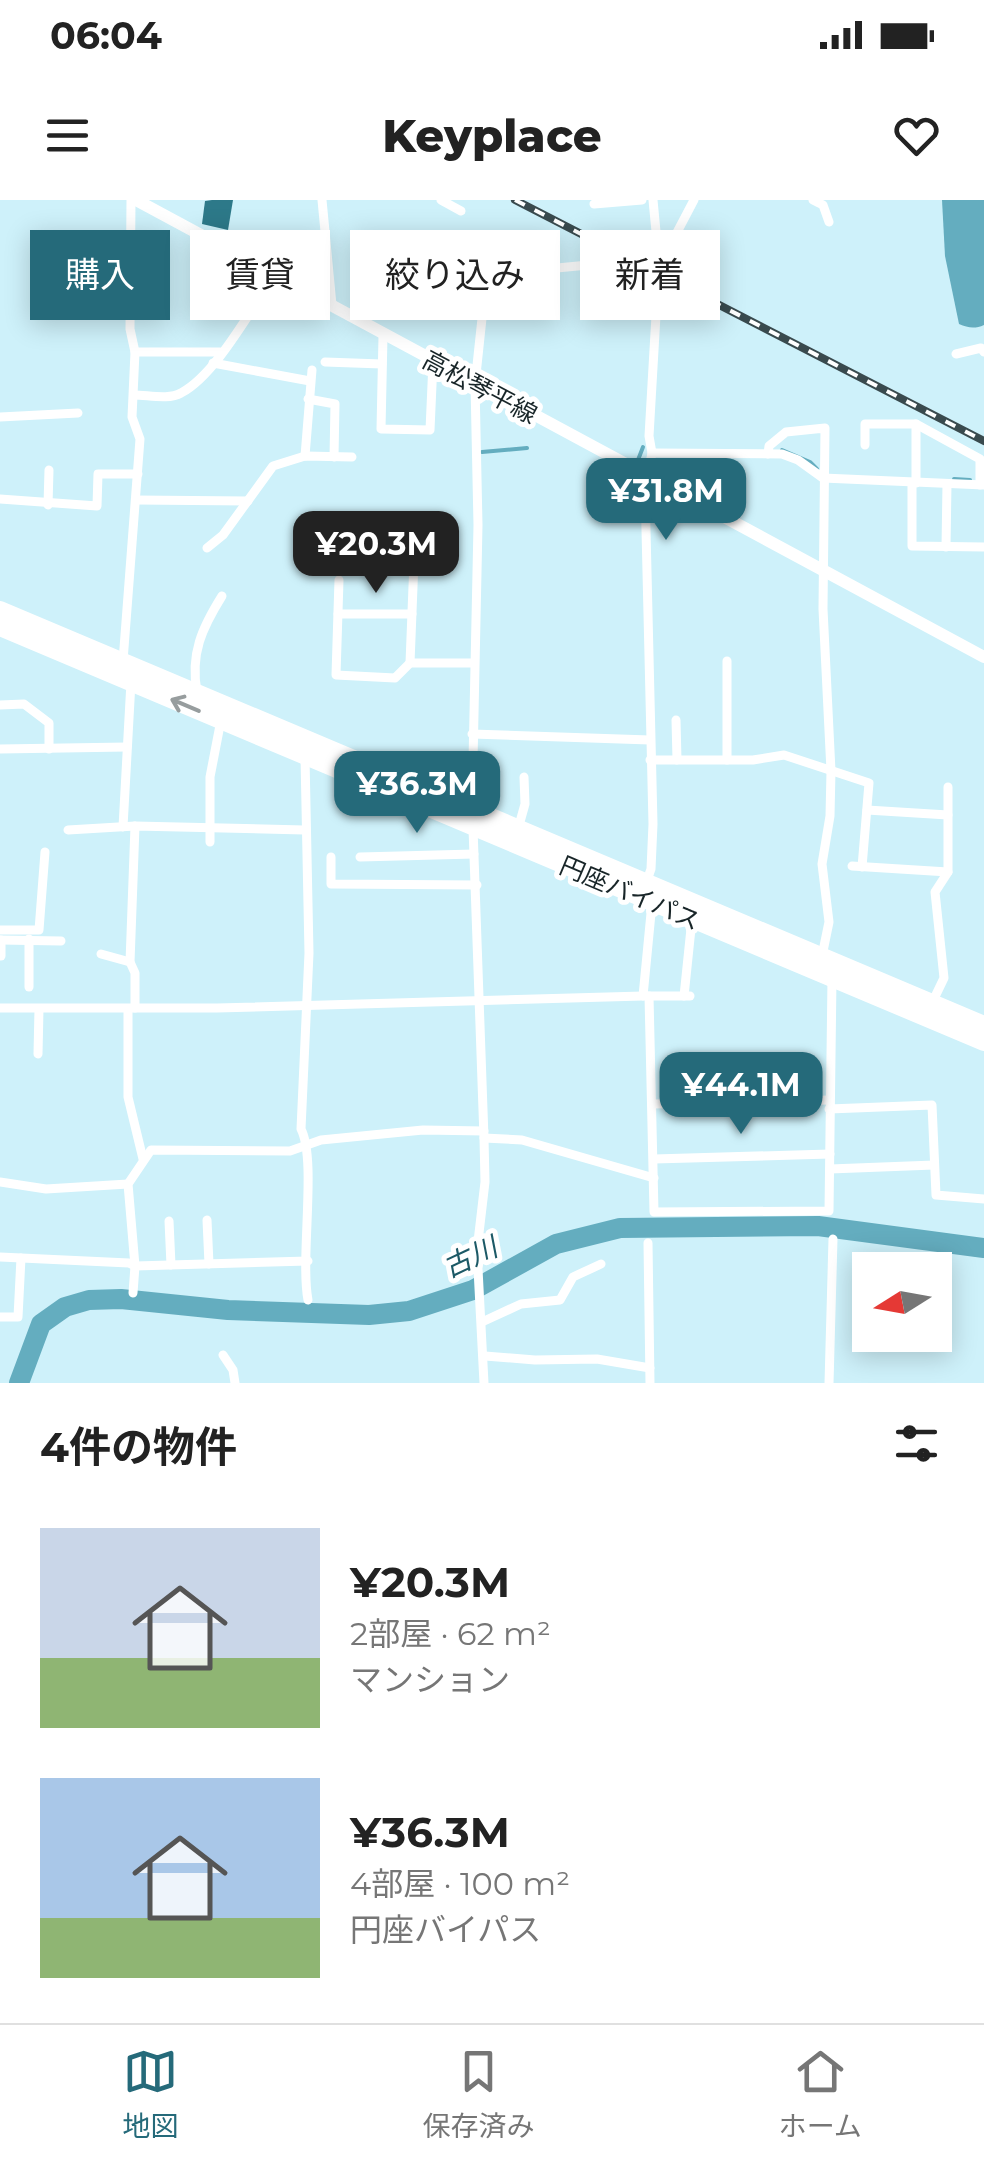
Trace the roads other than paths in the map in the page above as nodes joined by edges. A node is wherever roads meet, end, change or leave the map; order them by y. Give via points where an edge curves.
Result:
1 (133, 200) edge
2 (322, 200) edge
3 (440, 200) edge
4 (642, 200) edge
5 (653, 200) edge
6 (694, 200) edge
7 (813, 200) edge
8 (594, 204) dead end
9 (461, 211) dead end
10 (829, 222) dead end
11 (190, 230) edge
12 (656, 230) edge
13 (678, 230) edge
14 (580, 266) edge
15 (332, 305) joint
16 (243, 320) edge
17 (656, 320) edge
18 (382, 336) junction
19 (135, 352) junction
20 (220, 352) junction
21 (984, 352) edge
22 (956, 354) dead end
23 (324, 362) dead end
24 (433, 362) junction
25 (213, 363) junction
26 (382, 364) junction
27 (475, 384) junction
28 (134, 395) junction
29 (308, 399) junction
30 (78, 413) dead end
31 (0, 418) edge
32 (916, 424) junction
33 (865, 445) dead end
34 (652, 453) junction
35 (768, 454) junction
36 (306, 456) junction
37 (334, 456) junction
38 (352, 457) dead end
39 (50, 470) dead end
40 (138, 474) junction
41 (646, 475) junction
42 (822, 478) junction
43 (914, 484) junction
44 (947, 484) junction
45 (982, 485) edge
46 (0, 499) edge
47 (136, 500) junction
48 (248, 501) junction
49 (48, 506) junction
50 (946, 547) junction
51 (984, 547) edge
52 (207, 548) dead end
53 (414, 561) dead end
54 (824, 570) junction
55 (339, 580) dead end
56 (222, 596) dead end
57 (0, 610) edge
58 (338, 614) junction
59 (412, 614) junction
60 (0, 627) edge
61 (984, 656) edge
62 (122, 661) junction
63 (727, 661) dead end
64 (410, 663) junction
65 (474, 663) junction
66 (131, 682) junction
67 (198, 692) junction
68 (0, 705) edge
69 (221, 720) junction
70 (676, 720) dead end
71 (472, 734) junction
72 (650, 740) junction
73 (127, 747) junction
74 (0, 749) edge
75 (48, 749) junction
76 (305, 755) junction
77 (650, 760) junction
78 (677, 760) junction
79 (728, 760) junction
80 (831, 771) junction
81 (524, 777) dead end
82 (948, 788) dead end
83 (867, 810) junction
84 (948, 815) junction
85 (473, 818) junction
86 (135, 826) junction
87 (123, 827) junction
88 (210, 829) junction
89 (518, 829) junction
90 (68, 830) dead end
91 (304, 830) junction
92 (210, 842) dead end
93 (45, 852) dead end
94 (474, 854) junction
95 (360, 856) dead end
96 (332, 857) dead end
97 (948, 872) junction
98 (646, 883) junction
99 (477, 884) junction
100 (652, 903) junction
101 (692, 919) junction
102 (0, 930) edge
103 (30, 939) junction
104 (0, 940) edge
105 (60, 941) dead end
106 (101, 954) dead end
107 (0, 956) edge
108 (822, 956) junction
109 (130, 962) junction
110 (832, 978) junction
111 (29, 987) dead end
112 (646, 996) junction
113 (480, 1002) junction
114 (932, 1003) junction
115 (304, 1005) junction
116 (0, 1008) edge
117 (39, 1009) junction
118 (132, 1009) junction
119 (984, 1025) edge
120 (984, 1042) edge
121 (38, 1054) dead end
122 (653, 1104) junction
123 (829, 1104) junction
124 (484, 1134) junction
125 (308, 1143) junction
126 (830, 1154) junction
127 (143, 1159) junction
128 (654, 1159) junction
129 (934, 1165) junction
130 (830, 1169) junction
131 (654, 1178) junction
132 (0, 1182) edge
133 (128, 1184) junction
134 (984, 1200) edge
135 (207, 1220) dead end
136 (168, 1221) dead end
137 (832, 1240) dead end
138 (648, 1243) dead end
139 (0, 1257) edge
140 (21, 1258) junction
141 (308, 1260) junction
142 (210, 1264) junction
143 (601, 1264) dead end
144 (171, 1265) junction
145 (135, 1266) junction
146 (133, 1293) dead end
147 (308, 1300) dead end
148 (0, 1317) edge
149 (482, 1322) junction
150 (223, 1355) dead end
151 (485, 1356) junction
152 (650, 1368) junction
153 (235, 1383) edge
154 (484, 1383) edge
155 (650, 1383) edge
156 (829, 1383) edge

1 - 11 main road, 高松琴平線
1 - 19 street
2 - 15 street
3 - 9 street
4 - 8 street
5 - 12 street
6 - 13 street
7 - 10 street via 823,205
14 - 27 street via 489,277
15 - 18 main road, 高松琴平線
16 - 20 street
17 - 34 street
18 - 24 main road, 高松琴平線
18 - 26 street
19 - 20 street
19 - 28 street
20 - 25 street
21 - 22 street
23 - 26 street
24 - 26 street via 430,430 380,429
24 - 27 main road, 高松琴平線
25 - 28 street via 184,392
25 - 29 street via 311,376
27 - 41 main road, 高松琴平線
27 - 65 street
28 - 40 street
29 - 36 street
29 - 37 street via 336,404
30 - 31 street
32 - 33 street via 865,424
32 - 43 street
32 - 45 street via 980,459
34 - 35 street
34 - 41 street
35 - 42 street via 798,460
35 - 42 street via 786,432 825,428
36 - 37 street
36 - 48 street via 274,466
37 - 38 street
39 - 49 street
40 - 47 street
40 - 49 street via 98,474 97,506
41 - 54 main road, 高松琴平線
41 - 72 street
42 - 43 street
42 - 54 street
43 - 44 street
43 - 50 street via 912,546
44 - 45 street
44 - 50 street
46 - 49 street
47 - 48 street
47 - 62 street
48 - 52 street
50 - 51 street
53 - 59 street
54 - 61 main road, 高松琴平線
54 - 80 street
55 - 58 street
56 - 67 street via 200,632
57 - 62 highway, 円座バイパス
58 - 59 street
58 - 64 street via 336,675 394,678
59 - 64 street
60 - 66 highway, 円座バイパス
62 - 67 highway, 円座バイパス
63 - 79 street
64 - 65 street
65 - 71 street
69 -> 66 highway, 円座バイパス
66 - 73 street
67 - 85 highway, 円座バイパス
68 - 75 street via 24,704 50,723
69 - 76 highway, 円座バイパス
69 - 88 street via 210,777
70 - 78 street
71 - 72 street
71 - 85 street
72 - 77 street
73 - 75 street
73 - 87 street
74 - 75 street
76 - 85 highway, 円座バイパス
76 - 91 street
77 - 78 street
77 - 98 street via 653,824
78 - 79 street
79 - 80 street via 784,755
80 - 83 street via 870,783
80 - 108 street via 822,864 829,922
81 - 89 street
82 - 84 street
83 - 84 street
83 - 97 street via 857,866
84 - 97 street
85 - 89 highway, 円座バイパス
85 - 94 street
85 - 100 highway, 円座バイパス
86 - 87 street
86 - 88 street
86 - 109 street
87 - 90 street
88 - 91 street
88 - 92 street
89 - 98 highway, 円座バイパス
91 - 115 street
93 - 102 street via 39,930
94 - 95 street
94 - 99 street
96 - 99 street via 331,884
97 - 114 street via 935,892 944,978
98 - 100 highway
98 - 108 highway, 円座バイパス
99 - 113 street
100 - 101 highway, 円座バイパス
100 - 112 street
101 - 110 highway, 円座バイパス
101 - 112 street via 687,996
103 - 104 street
103 - 105 street
103 - 111 street
104 - 107 street
106 - 109 street
108 - 110 highway
108 - 114 highway, 円座バイパス
109 - 118 street
110 - 120 highway, 円座バイパス
110 - 123 street
112 - 113 street
112 - 122 street
113 - 115 street
113 - 124 street
114 - 119 highway, 円座バイパス
115 - 118 street
115 - 125 street via 301,1129
116 - 117 street
117 - 118 street
117 - 121 street
118 - 127 street via 128,1097
122 - 123 street
122 - 128 street
123 - 126 street
123 - 129 street via 932,1105
124 - 125 street via 422,1130
124 - 131 street
124 - 149 street via 477,1225
125 - 127 street via 290,1151 158,1149
125 - 141 street
126 - 128 street
126 - 130 street
127 - 133 street
128 - 131 street
129 - 130 street
129 - 134 street via 936,1195
130 - 131 street via 829,1211 654,1212
132 - 133 street via 46,1189
133 - 145 street
135 - 142 street
136 - 144 street
137 - 156 street
138 - 152 street
139 - 140 street
140 - 145 street
140 - 148 street via 18,1317
141 - 142 street
141 - 147 street
142 - 144 street
143 - 149 street via 573,1277 560,1300 521,1304
144 - 145 street
145 - 146 street
149 - 151 street
150 - 153 street
151 - 152 street via 597,1359
151 - 154 street
152 - 155 street

